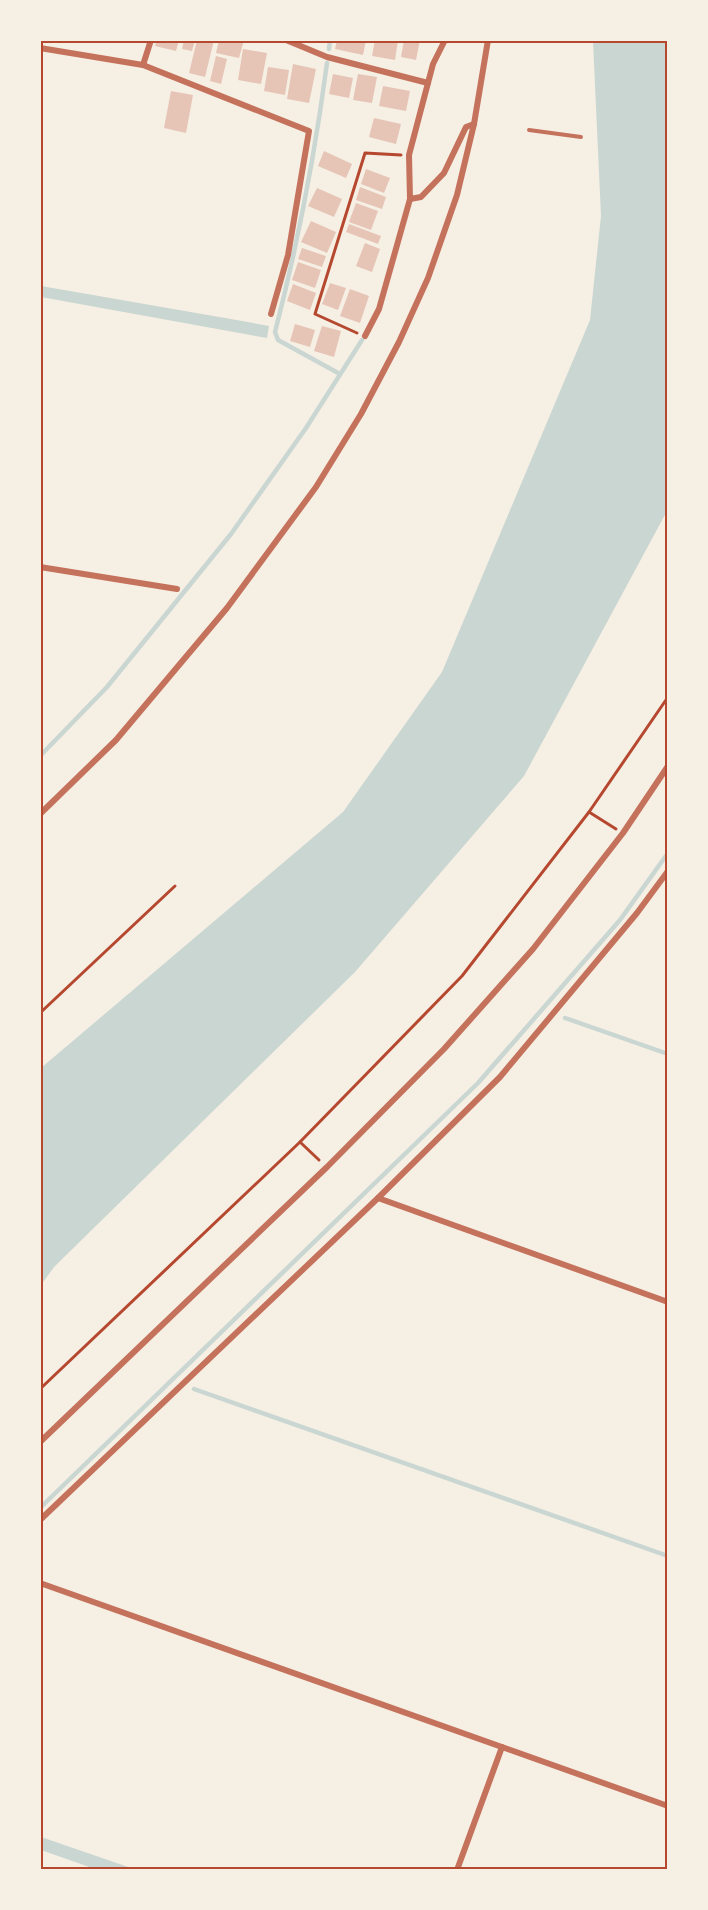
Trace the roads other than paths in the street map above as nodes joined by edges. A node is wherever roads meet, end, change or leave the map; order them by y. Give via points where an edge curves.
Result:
1 (151, 40) edge
2 (286, 40) edge
3 (445, 40) edge
4 (488, 40) edge
5 (40, 48) edge
6 (144, 65) junction
7 (429, 83) junction
8 (474, 124) junction
9 (529, 130) dead end
10 (581, 136) dead end
11 (410, 199) junction
12 (271, 314) dead end
13 (365, 336) road end
14 (40, 567) edge
15 (177, 589) dead end
16 (668, 766) edge
17 (40, 814) edge
18 (668, 871) edge
19 (378, 1198) junction
20 (668, 1302) edge
21 (40, 1442) edge
22 (40, 1520) edge
23 (40, 1583) edge
24 (502, 1747) junction
25 (668, 1806) edge
26 (457, 1869) edge

1 - 6 street
2 - 7 street via 327,57
3 - 7 street
4 - 8 street
5 - 6 street
6 - 12 street via 309,131 288,255
7 - 11 street via 409,155
8 - 11 street via 466,127 444,173 421,197
8 - 17 street via 458,195 428,278 361,414 316,487 180,666 116,740
9 - 10 lane
11 - 13 street via 379,309
14 - 15 street
16 - 21 street via 623,833 533,949 444,1049 327,1167
18 - 19 street via 500,1077
19 - 20 street
19 - 22 street
23 - 24 street
24 - 25 street
24 - 26 street

